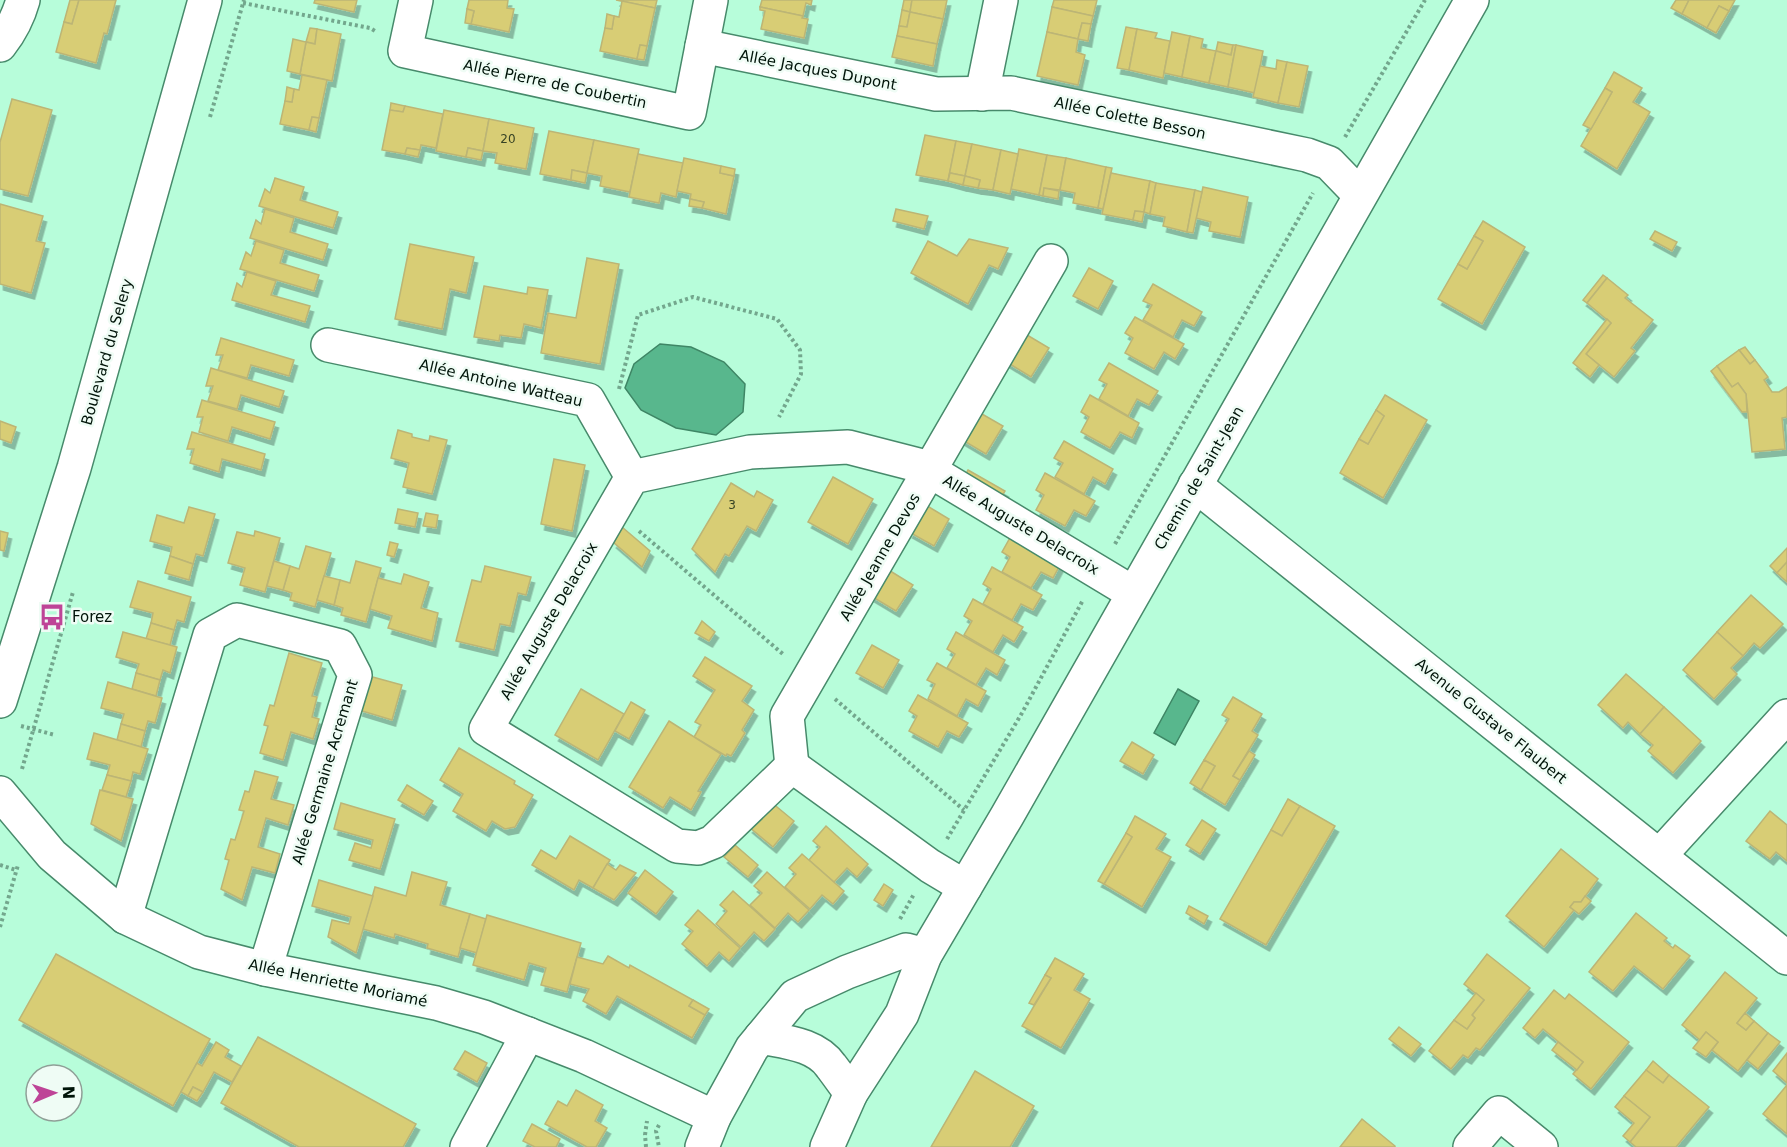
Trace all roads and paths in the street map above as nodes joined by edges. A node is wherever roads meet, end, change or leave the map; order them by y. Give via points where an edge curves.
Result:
1 (23, 0) edge
2 (205, 0) edge
3 (416, 0) edge
4 (711, 0) edge
5 (1001, 0) edge
6 (1425, 0) edge
7 (1472, 0) edge
8 (243, 3) dead end
9 (0, 45) edge
10 (702, 46) junction
11 (405, 51) junction
12 (982, 94) junction
13 (1329, 163) junction
14 (1359, 194) junction
15 (1051, 261) dead end
16 (328, 345) dead end
17 (608, 435) junction
18 (760, 452) junction
19 (930, 470) junction
20 (632, 477) junction
21 (1195, 485) junction
22 (1099, 572) junction
23 (1133, 593) junction
24 (6, 712) edge
25 (1787, 716) edge
26 (55, 735) dead end
27 (792, 766) junction
28 (0, 793) edge
29 (958, 821) dead end
30 (1660, 855) junction
31 (0, 865) edge
32 (16, 870) dead end
33 (965, 887) junction
34 (125, 917) junction
35 (925, 955) junction
36 (1787, 958) edge
37 (265, 969) junction
38 (528, 1034) junction
39 (761, 1037) junction
40 (851, 1093) junction
41 (714, 1117) junction
42 (467, 1147) edge
43 (702, 1147) edge
44 (827, 1147) edge
45 (1470, 1147) edge
46 (1541, 1147) edge

1 - 9 street via 19,15
2 - 24 street, Boulevard du Selery
3 - 11 street
4 - 10 street
5 - 12 street
6 - 13 path
7 - 14 street, Chemin de Saint-Jean
8 - 11 path via 370,28
10 - 11 street, Allée Pierre de Coubertin via 688,113
10 - 12 street, Allée Jacques Dupont via 936,94
12 - 13 street, Allée Colette Besson via 1011,93 1307,155
13 - 14 street, Allée Colette Besson
13 - 22 path
14 - 21 street, Chemin de Saint-Jean
15 - 19 street, Allée Jeanne Devos
16 - 17 street, Allée Antoine Watteau via 588,400
17 - 18 path via 638,315 693,297 777,319 800,350 801,374
17 - 20 street, Allée Antoine Watteau
18 - 19 street, Allée Auguste Delacroix via 848,447
18 - 20 street, Allée Auguste Delacroix
19 - 22 street, Allée Auguste Delacroix
19 - 27 street, Allée Jeanne Devos via 787,716
20 - 27 street, Allée Auguste Delacroix via 486,729 677,846 698,848 713,842
21 - 23 street, Chemin de Saint-Jean
21 - 30 street, Avenue Gustave Flaubert
22 - 23 street, Allée Auguste Delacroix
22 - 29 path
23 - 33 street, Chemin de Saint-Jean
24 - 26 path
25 - 30 street
27 - 33 street
28 - 34 street, Allée Henriette Moriamé via 52,855
30 - 36 street, Avenue Gustave Flaubert
31 - 32 path
33 - 35 street, Chemin de Saint-Jean
34 - 37 street, Allée Henriette Moriamé via 199,952
34 - 37 street, Allée Germaine Acremant via 210,635 237,620 340,646 355,675
35 - 39 street via 906,950 795,996
35 - 40 street, Chemin de Saint-Jean via 902,1014
37 - 38 street, Allée Henriette Moriamé via 436,1003
38 - 41 street, Allée Henriette Moriamé
38 - 42 street
39 - 40 street via 807,1047 822,1056
39 - 41 street
40 - 44 street, Chemin de Saint-Jean
41 - 43 street
45 - 46 street via 1499,1113

